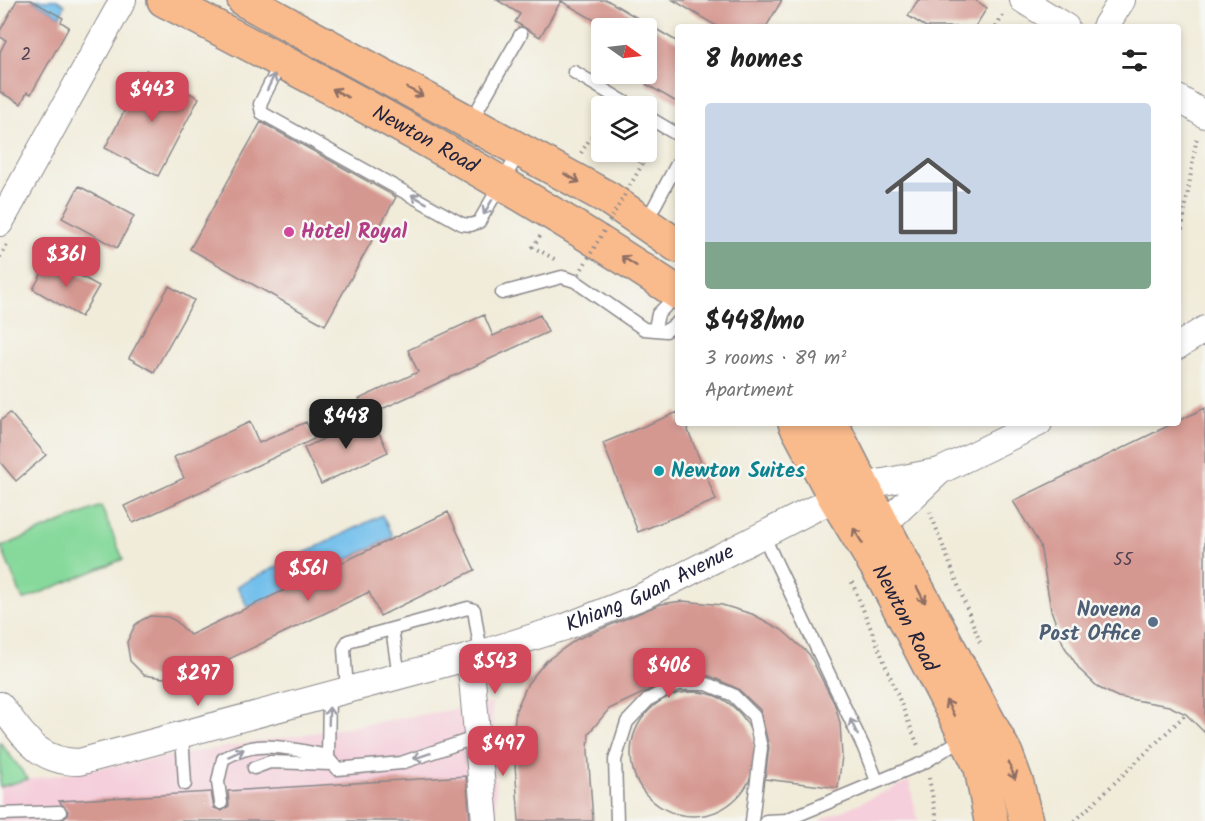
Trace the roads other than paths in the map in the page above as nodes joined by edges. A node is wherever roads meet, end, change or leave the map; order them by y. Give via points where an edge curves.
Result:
1 (123, 0) edge
2 (164, 0) edge
3 (244, 0) edge
4 (1023, 0) edge
5 (1122, 0) edge
6 (1061, 24) edge
7 (1107, 24) edge
8 (521, 34) dead end
9 (282, 61) junction
10 (574, 72) dead end
11 (614, 96) edge
12 (470, 122) junction
13 (657, 123) edge
14 (675, 133) edge
15 (520, 150) junction
16 (675, 168) edge
17 (501, 183) junction
18 (646, 222) junction
19 (0, 223) edge
20 (675, 244) edge
21 (675, 292) edge
22 (502, 293) dead end
23 (675, 297) edge
24 (675, 324) edge
25 (655, 328) junction
26 (1205, 329) edge
27 (1181, 344) edge
28 (798, 426) edge
29 (832, 426) edge
30 (1033, 426) edge
31 (940, 471) junction
32 (851, 485) junction
33 (883, 525) junction
34 (763, 536) junction
35 (392, 629) junction
36 (475, 655) junction
37 (399, 676) junction
38 (338, 691) junction
39 (0, 705) edge
40 (182, 734) junction
41 (966, 737) junction
42 (477, 738) junction
43 (330, 760) junction
44 (255, 768) dead end
45 (877, 781) junction
46 (185, 784) dead end
47 (221, 803) dead end
48 (60, 812) dead end
49 (0, 814) edge
50 (485, 821) edge
51 (617, 821) edge
52 (752, 821) edge
53 (766, 821) edge
54 (991, 821) edge
55 (1026, 821) edge

1 - 19 street
2 - 9 main road, Newton Road
3 -> 12 main road, Newton Road
4 - 6 street
5 - 7 street
8 - 12 lane
17 -> 9 main road, Newton Road
17 -> 9 lane via 479,222 462,224 262,113 260,104
10 - 11 lane
12 - 15 main road, Newton Road
13 - 14 lane
15 - 17 lane
15 -> 18 main road, Newton Road
16 - 18 lane
21 -> 17 main road, Newton Road via 576,226
18 - 20 main road, Newton Road
22 - 25 lane via 562,277 575,281 644,329
23 - 25 lane via 657,314
24 - 25 lane via 666,331
26 - 27 street
28 - 32 main road, Newton Road
29 - 32 main road, Newton Road
30 - 31 street
31 - 32 street, Khiang Guan Avenue
31 - 33 street
32 - 33 main road, Newton Road
32 - 34 street, Khiang Guan Avenue
41 -> 32 main road, Newton Road via 886,582
33 -> 55 main road, Newton Road via 1006,754
34 - 36 street, Khiang Guan Avenue via 645,595 565,627
45 -> 34 lane
35 - 36 lane via 471,609
35 - 37 lane
35 - 38 lane via 348,641
36 - 37 street, Khiang Guan Avenue
36 - 42 street
37 - 38 street, Khiang Guan Avenue
38 - 40 street, Khiang Guan Avenue
43 -> 38 lane
39 - 40 street, Khiang Guan Avenue via 42,754 66,762 79,762
40 - 46 lane
41 - 45 lane via 925,762
41 - 54 main road, Newton Road via 981,768
42 -> 43 lane via 400,763 337,769
42 - 50 street
43 - 44 lane via 270,762
47 -> 43 lane via 218,782 224,759 240,749 269,745
45 - 53 lane via 786,820
48 - 49 lane
51 - 52 lane via 615,760 627,722 649,699 679,684 706,684 734,695 754,716 761,748

